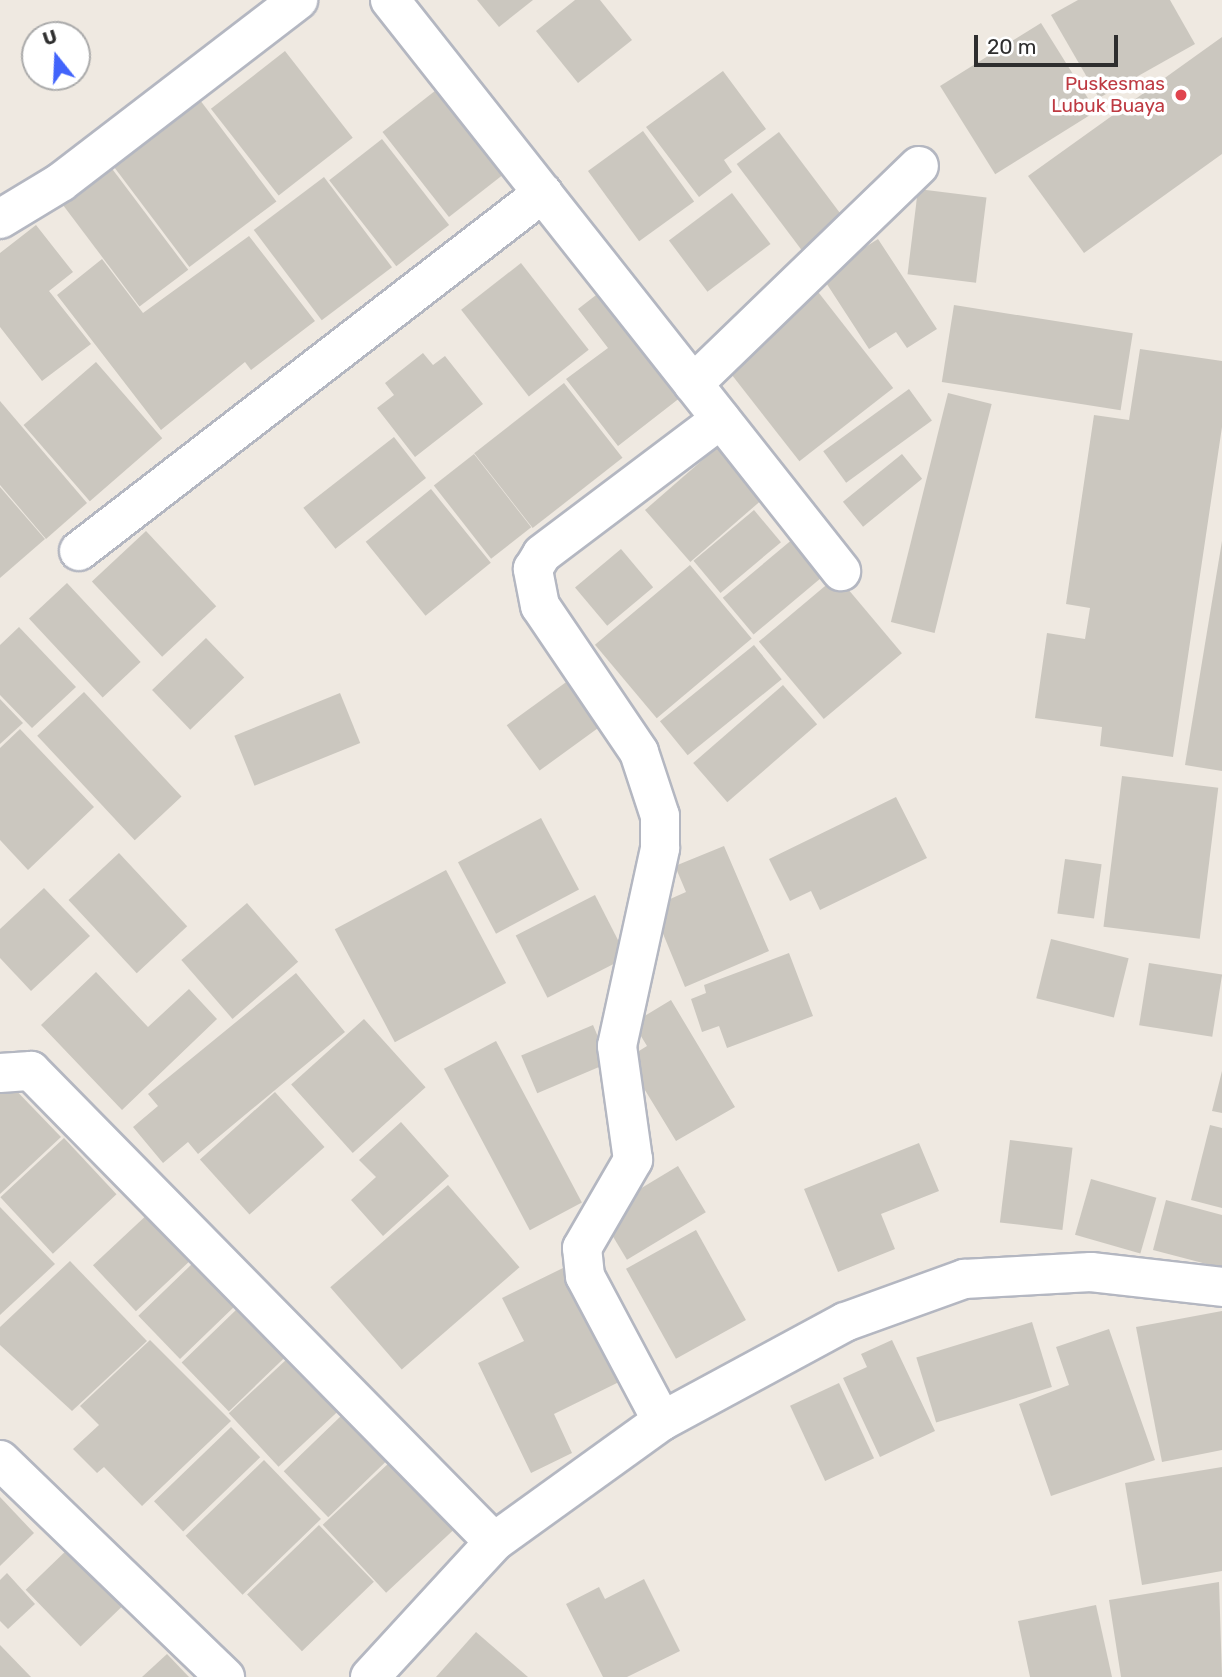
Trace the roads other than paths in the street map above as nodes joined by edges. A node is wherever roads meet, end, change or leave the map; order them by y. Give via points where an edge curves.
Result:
1 (298, 0) edge
2 (390, 0) edge
3 (919, 166) dead end
4 (542, 194) junction
5 (0, 219) edge
6 (693, 384) junction
7 (721, 419) junction
8 (79, 551) dead end
9 (841, 571) dead end
10 (0, 1073) edge
11 (1222, 1287) edge
12 (662, 1421) junction
13 (0, 1460) edge
14 (495, 1542) junction
15 (225, 1677) edge
16 (370, 1677) edge

1 - 5 street via 61,181
2 - 4 street
3 - 6 street
4 - 6 street
4 - 8 street
6 - 7 street
7 - 9 street
7 - 12 street via 542,554 533,569 540,606 639,752 660,816 660,848 617,1046 632,1160 582,1248 585,1276
10 - 14 street via 30,1071
11 - 12 street via 1091,1272 964,1279 845,1322
12 - 14 street
13 - 15 street
14 - 16 street

